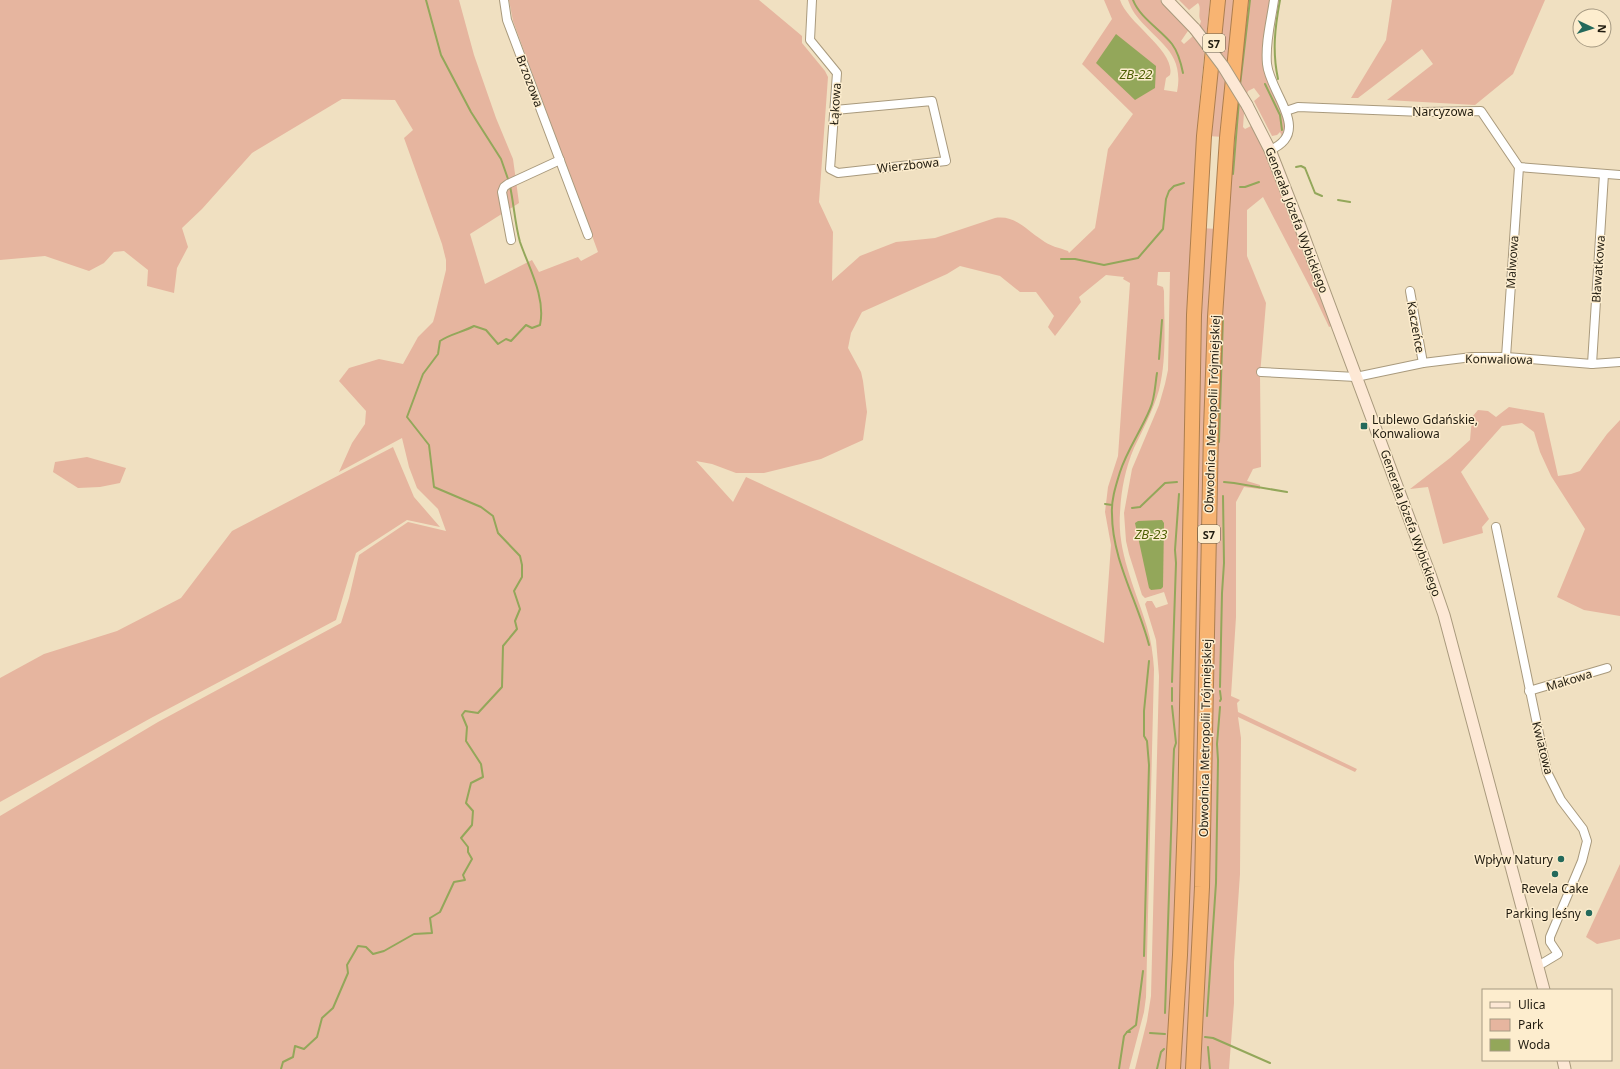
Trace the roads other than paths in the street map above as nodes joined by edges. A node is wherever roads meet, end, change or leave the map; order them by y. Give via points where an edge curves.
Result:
1 (504, 0) edge
2 (812, 0) edge
3 (1167, 0) edge
4 (1218, 0) edge
5 (1241, 0) edge
6 (1274, 0) edge
7 (835, 110) junction
8 (1286, 111) junction
9 (1270, 150) junction
10 (560, 160) junction
11 (1519, 167) junction
12 (830, 169) joint
13 (1604, 174) junction
14 (1620, 175) edge
15 (588, 234) dead end
16 (512, 240) dead end
17 (1410, 291) dead end
18 (1506, 357) junction
19 (1620, 362) edge
20 (1423, 363) junction
21 (1592, 364) junction
22 (1261, 372) dead end
23 (1356, 378) junction
24 (1496, 527) dead end
25 (1607, 668) dead end
26 (1529, 691) junction
27 (1538, 965) junction
28 (1544, 989) edge
29 (1173, 1069) edge
30 (1193, 1069) edge

1 - 10 street, Brzozowa via 507,20
2 - 7 street, Łąkowa via 810,40 837,73
3 - 9 main road, Generała Józefa Wybickiego, bridge via 1195,29 1223,66
4 - 29 highway, Obwodnica Metropolii Trójmiejskiej / S7 via 1204,136 1194,315 1185,820
5 - 30 highway, Obwodnica Metropolii Trójmiejskiej / S7 via 1227,130 1215,317 1202,887
6 - 8 street via 1268,36 1267,65 1273,86
7 - 12 street, Łąkowa
7 - 12 street, Wierzbowa via 932,101 946,161 838,173
8 - 9 street via 1290,130 1286,140 1279,147
8 - 11 street, Narcyzowa via 1298,107 1481,112
9 - 23 main road, Generała Józefa Wybickiego
10 - 15 street, Brzozowa
10 - 16 street via 504,187 502,192
11 - 13 street
11 - 18 street, Malwowa
13 - 14 street
13 - 21 street, Bławatkowa
17 - 20 street, Kaczeńce
18 - 20 street, Konwaliowa via 1472,356
18 - 21 street, Konwaliowa
19 - 21 street, Konwaliowa
20 - 23 street, Konwaliowa
22 - 23 street, Konwaliowa
23 - 27 main road, Generała Józefa Wybickiego via 1444,615
24 - 26 street, Kwiatowa
25 - 26 street, Makowa
26 - 27 street, Kwiatowa via 1547,772 1561,800 1583,829 1587,841 1582,861 1550,937 1550,942 1558,954
27 - 28 main road, Generała Józefa Wybickiego

